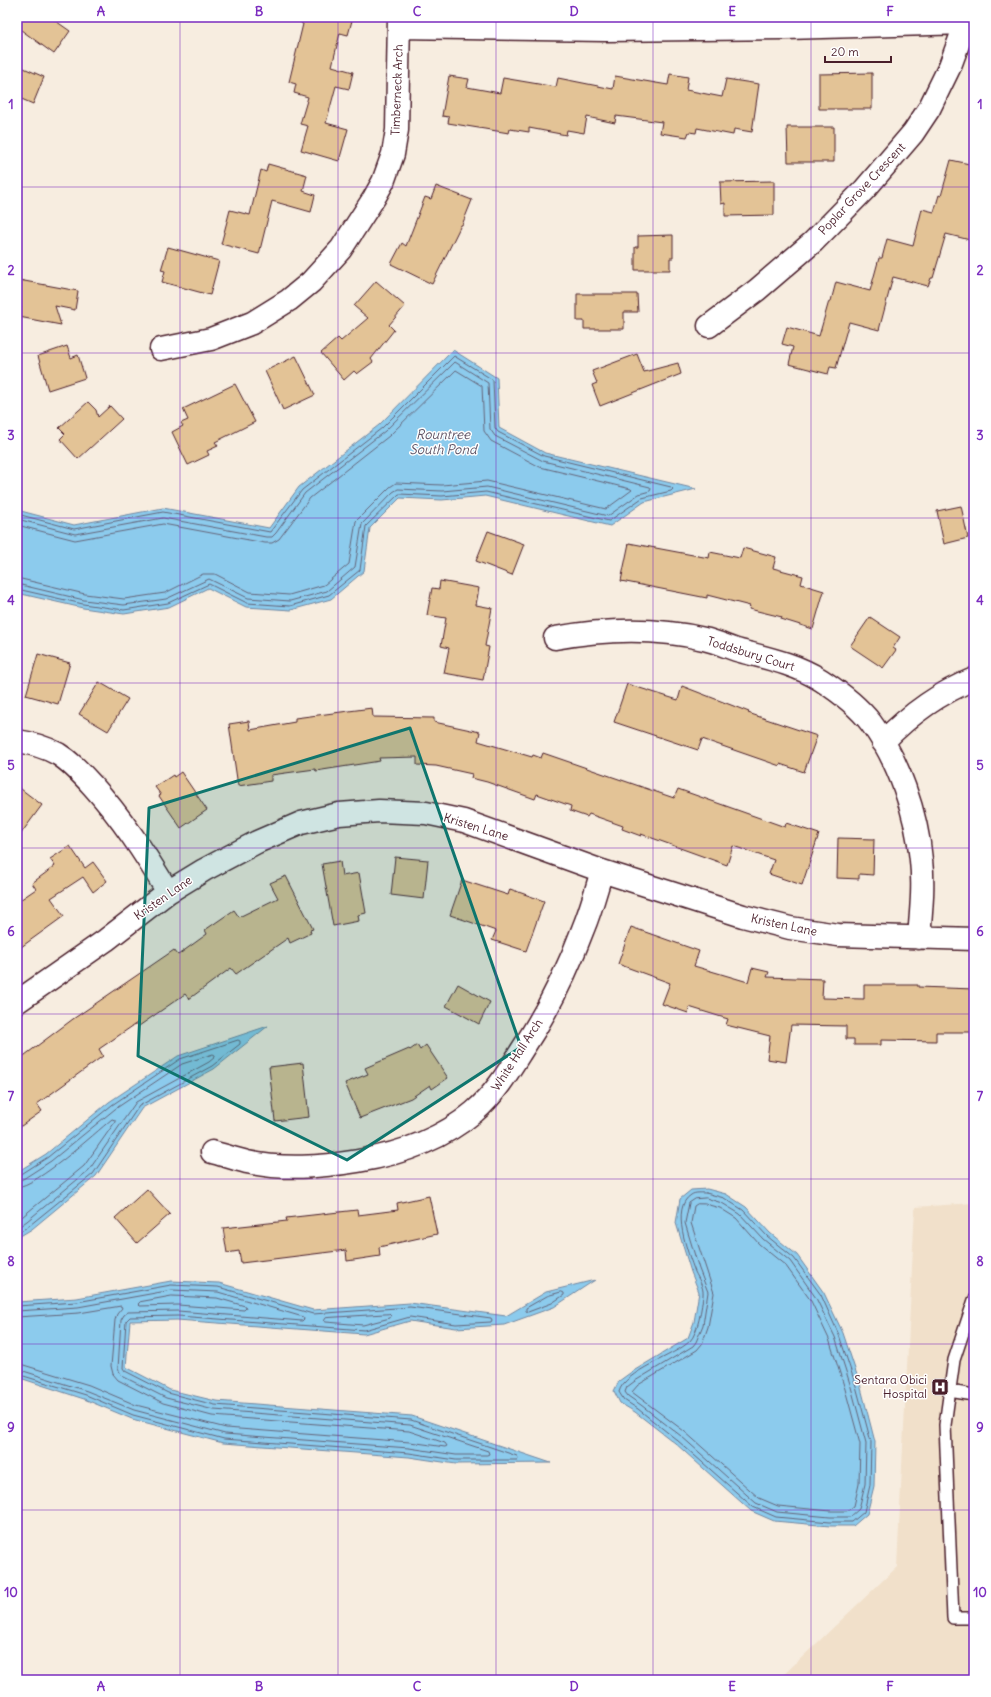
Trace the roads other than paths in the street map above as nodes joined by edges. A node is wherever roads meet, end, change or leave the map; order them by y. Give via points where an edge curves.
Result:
1 (967, 20) edge
2 (399, 22) edge
3 (709, 326) dead end
4 (161, 349) dead end
5 (555, 638) dead end
6 (974, 679) edge
7 (17, 741) edge
8 (883, 742) junction
9 (602, 871) junction
10 (168, 892) junction
11 (918, 938) junction
12 (974, 939) edge
13 (17, 1002) edge
14 (212, 1152) dead end
15 (974, 1300) edge
16 (950, 1391) junction
17 (974, 1395) edge
18 (974, 1618) edge

1 - 2 street via 786,28 613,30
1 - 3 street, Poplar Grove Crescent via 950,66 929,109 913,133 865,189 813,242
2 - 4 street, Timberneck Arch via 397,130 393,154 383,182 341,250 289,300 252,323 211,340
5 - 8 street, Toddsbury Court via 621,630 663,632 705,639 790,664 820,679 847,698 870,722
6 - 8 street via 927,703
7 - 10 street via 34,744 58,754 74,766 114,810 141,847
8 - 11 street, Toddsbury Court via 906,791 916,829 921,860 922,899
9 - 10 street, Kristen Lane via 464,821 426,813 378,811 339,814 301,823 257,842
9 - 11 street, Kristen Lane via 743,916 790,928 838,935
9 - 14 street, White Hall Arch via 584,928 560,984 537,1027 498,1088 474,1112 446,1132 415,1147 382,1157 327,1166 283,1167 247,1162
10 - 13 street, Kristen Lane via 106,940
11 - 12 street, Kristen Lane
15 - 16 lane via 954,1360
16 - 17 lane
16 - 18 lane via 945,1425 953,1618

